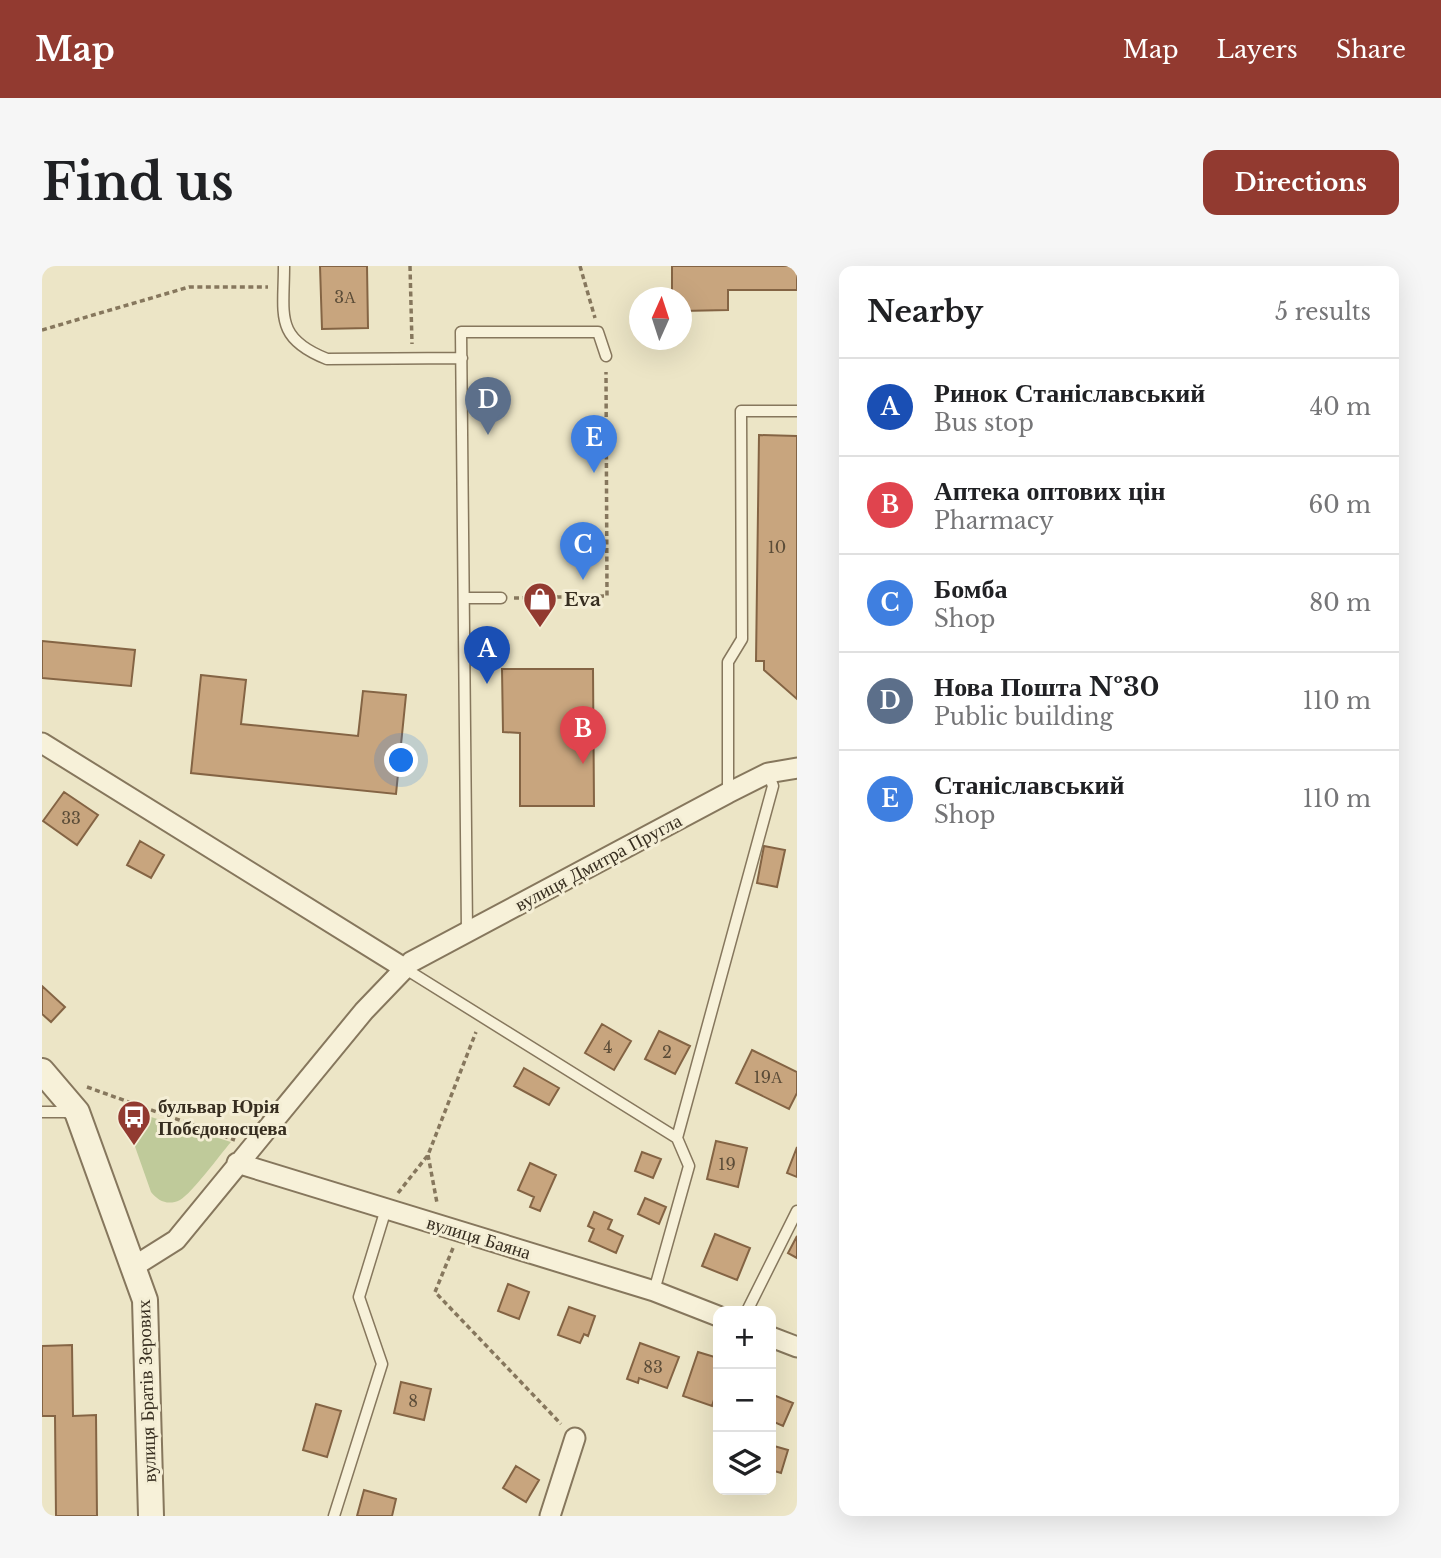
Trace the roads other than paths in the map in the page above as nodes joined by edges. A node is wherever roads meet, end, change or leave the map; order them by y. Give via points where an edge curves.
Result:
1 (284, 266) edge
2 (606, 356) road end
3 (462, 358) junction
4 (797, 411) edge
5 (464, 598) junction
6 (501, 598) road end
7 (42, 743) edge
8 (797, 768) edge
9 (768, 773) junction
10 (728, 793) junction
11 (467, 931) junction
12 (404, 968) junction
13 (42, 1071) edge
14 (42, 1112) edge
15 (76, 1112) junction
16 (677, 1138) junction
17 (237, 1163) junction
18 (386, 1209) junction
19 (797, 1211) edge
20 (133, 1267) junction
21 (654, 1291) junction
22 (750, 1306) edge
23 (713, 1314) edge
24 (776, 1339) edge
25 (797, 1347) edge
26 (575, 1438) road end
27 (151, 1516) edge
28 (334, 1516) edge
29 (550, 1516) edge

1 - 3 lane via 284,323 290,336 307,351 327,359
2 - 3 lane via 598,332 461,332
3 - 5 lane
4 - 10 lane via 741,411 742,639 728,663
5 - 6 lane
5 - 11 lane
7 - 12 street
8 - 9 street, вулиця Дмитра Пругла
9 - 10 street, вулиця Дмитра Пругла
9 - 16 lane via 773,786
10 - 11 street, вулиця Дмитра Пругла
11 - 12 street, вулиця Дмитра Пругла
12 - 16 lane
12 - 17 street, вулиця Дмитра Пругла
13 - 15 street, вулиця Братів Зерових
14 - 15 lane
15 - 20 street, вулиця Братів Зерових
16 - 21 lane via 689,1166
17 - 18 street, вулиця Баяна
17 - 20 street, вулиця Дмитра Пругла via 176,1240
18 - 21 street, вулиця Баяна
18 - 28 lane via 359,1297 382,1364
19 - 22 lane
20 - 27 street, вулиця Братів Зерових via 145,1300
21 - 23 street, вулиця Баяна
24 - 25 street
26 - 29 street

